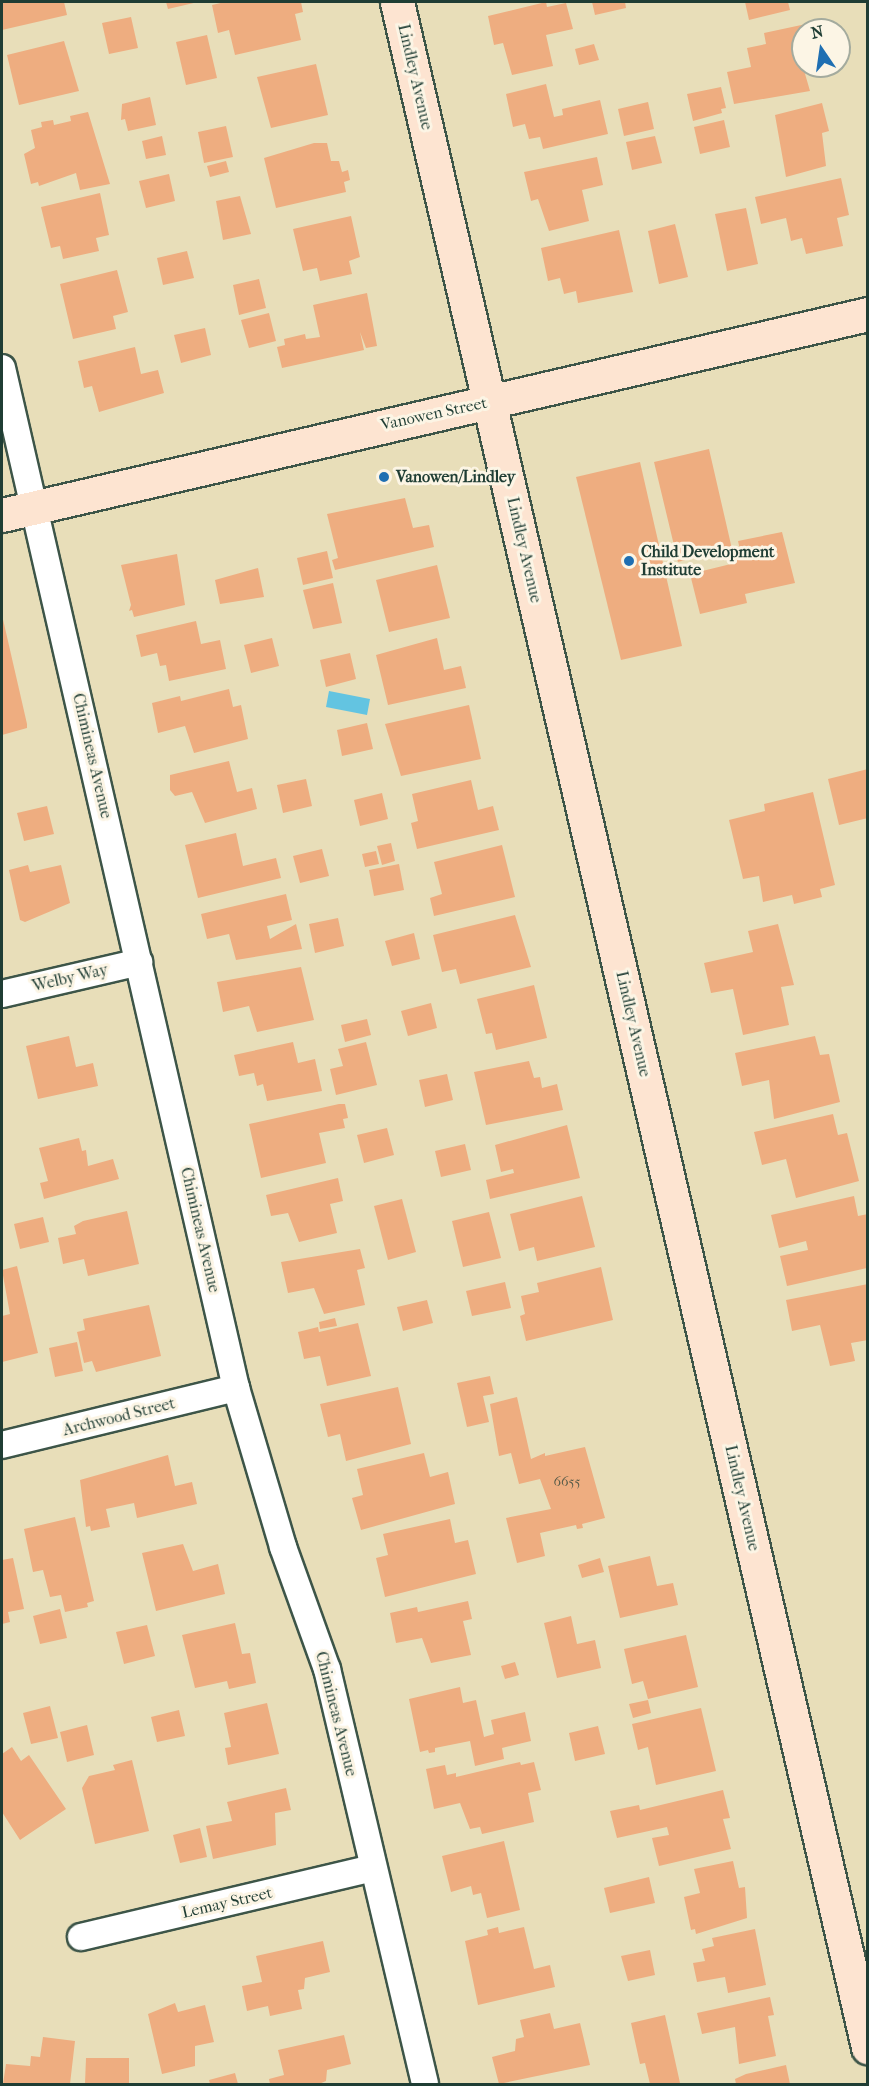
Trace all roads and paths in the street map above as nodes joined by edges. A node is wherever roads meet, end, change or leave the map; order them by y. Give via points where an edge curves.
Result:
1 (398, 2) edge
2 (867, 314) edge
3 (2, 368) edge
4 (489, 402) junction
5 (34, 507) junction
6 (2, 515) edge
7 (139, 962) junction
8 (2, 994) edge
9 (236, 1388) junction
10 (2, 1445) edge
11 (373, 1869) junction
12 (81, 1937) dead end
13 (867, 2047) edge
14 (425, 2085) edge

1 - 4 main road, Lindley Avenue
2 - 4 main road, Vanowen Street
3 - 5 street, Chimineas Avenue
4 - 5 main road, Vanowen Street
4 - 13 main road, Lindley Avenue
5 - 6 main road, Vanowen Street
5 - 7 street, Chimineas Avenue
7 - 8 street, Welby Way
7 - 9 street, Chimineas Avenue
9 - 10 street, Archwood Street
9 - 11 street, Chimineas Avenue via 283,1547 327,1669
11 - 12 street, Lemay Street
11 - 14 street, Chimineas Avenue

